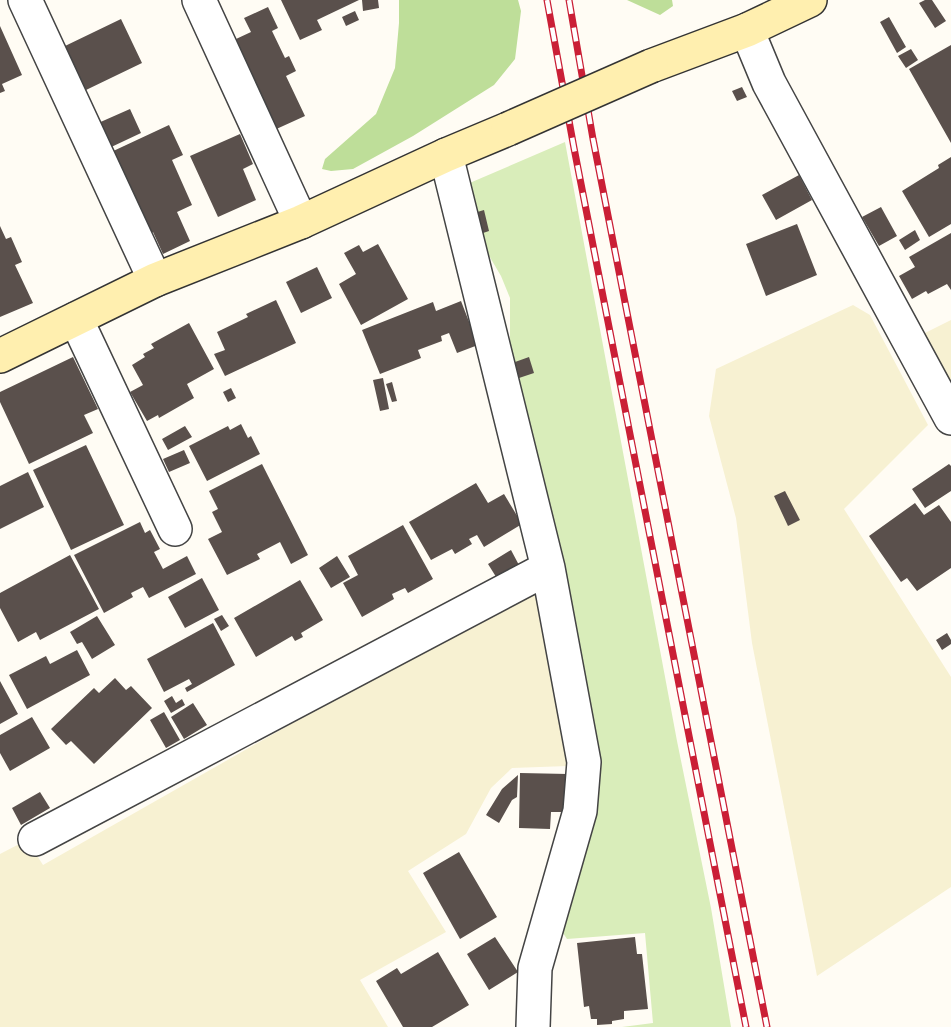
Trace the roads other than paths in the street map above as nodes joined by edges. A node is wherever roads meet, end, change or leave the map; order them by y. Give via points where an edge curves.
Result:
1 (25, 0) edge
2 (199, 0) edge
3 (810, 0) edge
4 (747, 30) junction
5 (446, 155) junction
6 (302, 222) junction
7 (155, 280) junction
8 (76, 319) junction
9 (0, 356) edge
10 (951, 418) edge
11 (175, 529) dead end
12 (548, 568) junction
13 (35, 839) dead end
14 (533, 1027) edge

1 - 7 street
2 - 6 street
3 - 4 street
4 - 5 street, bridge via 651,66
4 - 10 street via 769,83
5 - 6 street
5 - 12 street
6 - 7 street
7 - 8 street
8 - 9 street
8 - 11 street
12 - 13 street
12 - 14 street via 584,762 580,811 535,968

